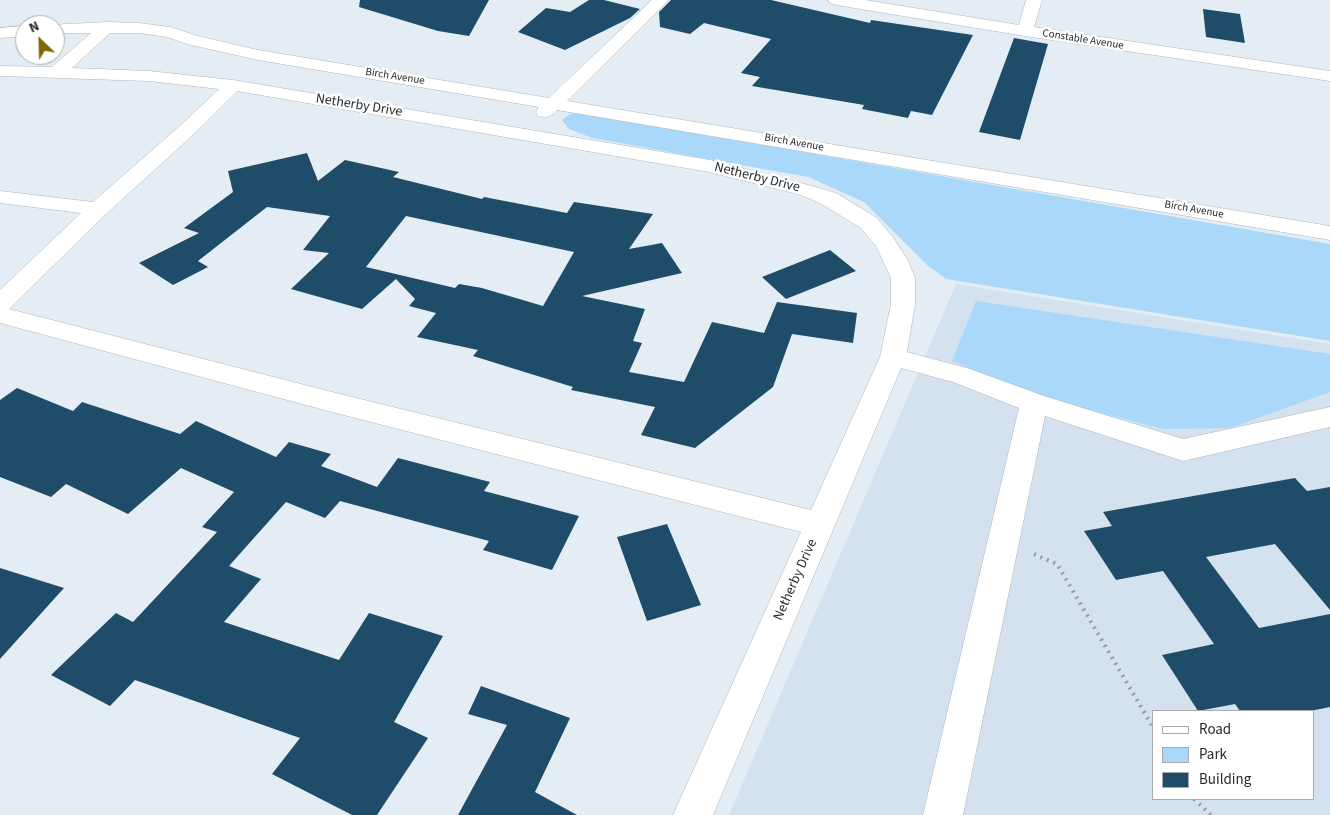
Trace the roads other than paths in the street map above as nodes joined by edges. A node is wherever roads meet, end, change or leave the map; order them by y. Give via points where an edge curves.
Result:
1 (660, 0) edge
2 (836, 0) edge
3 (1034, 0) edge
4 (107, 27) junction
5 (65, 28) edge
6 (1025, 31) junction
7 (15, 32) edge
8 (0, 33) edge
9 (0, 71) edge
10 (58, 72) junction
11 (1330, 76) edge
12 (233, 85) junction
13 (555, 103) junction
14 (523, 133) junction
15 (0, 197) edge
16 (98, 208) junction
17 (1330, 233) edge
18 (0, 304) edge
19 (0, 315) edge
20 (893, 357) junction
21 (1034, 403) junction
22 (1330, 417) edge
23 (821, 525) junction
24 (693, 815) edge
25 (943, 815) edge

1 - 13 street
2 - 6 street, Constable Avenue
3 - 6 street
4 - 5 street, Birch Avenue
4 - 10 street
4 - 13 street, Birch Avenue via 170,32 258,55
6 - 11 street, Constable Avenue
7 - 8 street
9 - 10 street, Netherby Drive
10 - 12 street, Netherby Drive via 149,76
12 - 14 street, Netherby Drive
12 - 16 street
13 - 14 street
13 - 17 street, Birch Avenue
14 - 20 street, Netherby Drive via 729,170 805,190 847,208 869,223 886,244 903,278 903,304
15 - 16 street
16 - 18 street
19 - 23 street
20 - 21 street via 961,375
20 - 23 street, Netherby Drive
21 - 22 street via 1183,450
21 - 25 street
23 - 24 street, Netherby Drive

